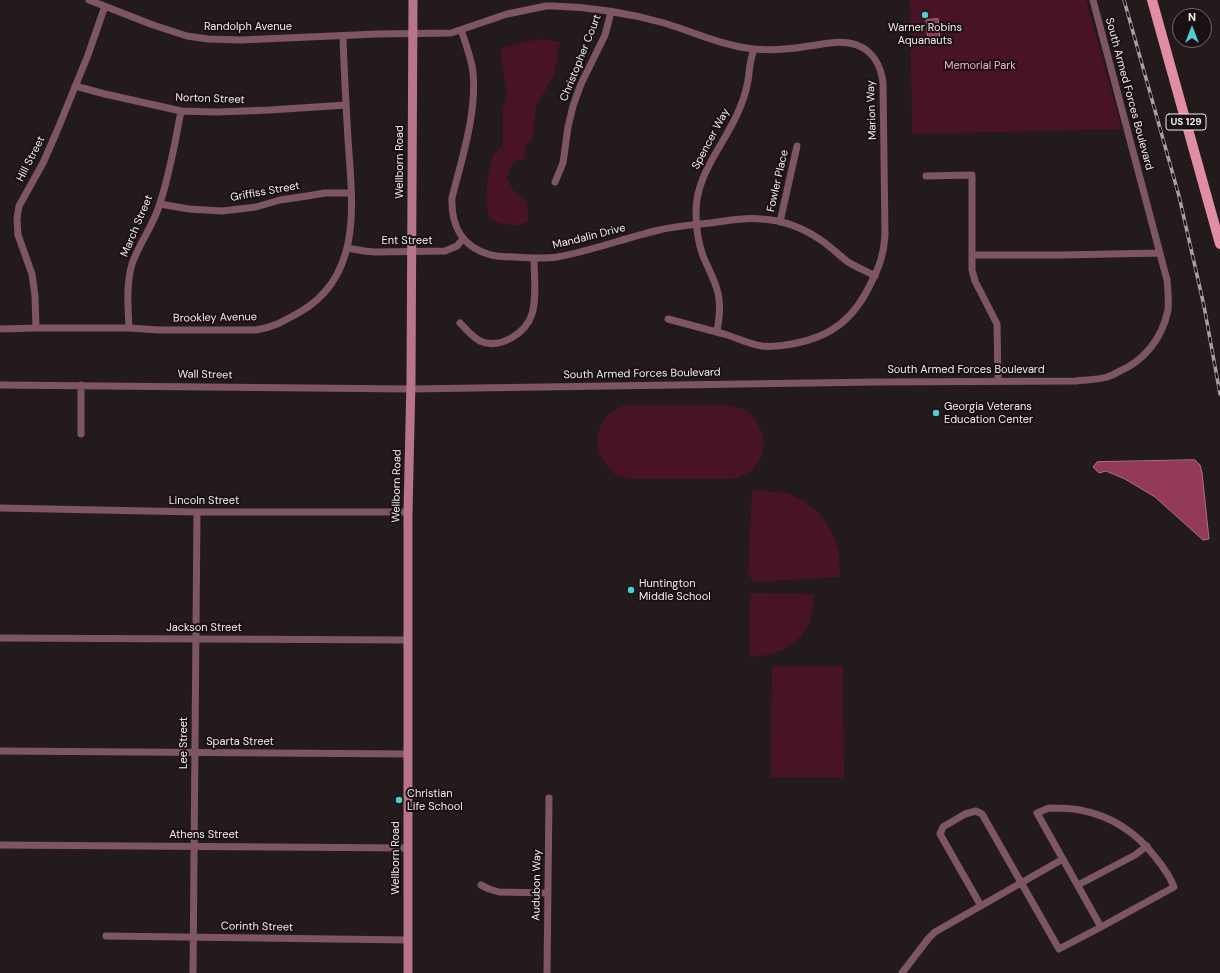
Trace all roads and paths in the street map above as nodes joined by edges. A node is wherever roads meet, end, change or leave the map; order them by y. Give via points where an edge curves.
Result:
1 (89, 0) edge
2 (413, 0) edge
3 (1092, 0) edge
4 (1152, 0) edge
5 (105, 6) junction
6 (611, 12) junction
7 (461, 30) junction
8 (413, 34) junction
9 (343, 36) junction
10 (754, 49) junction
11 (76, 86) junction
12 (346, 105) junction
13 (181, 111) junction
14 (797, 146) dead end
15 (926, 176) dead end
16 (555, 182) dead end
17 (351, 193) junction
18 (160, 204) junction
19 (780, 222) junction
20 (697, 224) junction
21 (463, 239) junction
22 (1220, 244) edge
23 (347, 248) junction
24 (411, 252) junction
25 (1160, 253) junction
26 (972, 255) junction
27 (534, 258) junction
28 (875, 276) junction
29 (668, 319) dead end
30 (460, 323) dead end
31 (36, 328) junction
32 (128, 328) junction
33 (0, 329) edge
34 (717, 332) junction
35 (998, 381) junction
36 (0, 385) edge
37 (81, 385) junction
38 (410, 389) junction
39 (81, 434) dead end
40 (0, 508) edge
41 (197, 512) junction
42 (408, 512) junction
43 (0, 638) edge
44 (196, 639) junction
45 (408, 640) junction
46 (0, 751) edge
47 (195, 753) junction
48 (408, 754) junction
49 (549, 798) dead end
50 (0, 844) edge
51 (194, 846) junction
52 (1147, 846) junction
53 (408, 848) junction
54 (1063, 859) junction
55 (1021, 883) junction
56 (481, 885) dead end
57 (1078, 885) junction
58 (548, 893) junction
59 (981, 906) junction
60 (1101, 927) junction
61 (106, 936) dead end
62 (193, 936) junction
63 (408, 940) junction
64 (193, 973) edge
65 (408, 973) edge
66 (547, 973) edge
67 (902, 973) edge

1 - 5 street, Randolph Avenue
2 - 8 street, Wellborn Road
3 - 25 street, South Armed Forces Boulevard
4 - 22 main road, US 129
5 - 9 street, Randolph Avenue via 187,36 208,39
5 - 11 street, Hill Street
6 - 7 street, Marion Way via 546,6 507,14
6 - 10 street, Marion Way via 662,23 725,44
6 - 16 street, Christopher Court via 605,35 573,106 563,163
7 - 8 street, Marion Way via 452,33
7 - 21 street, Mandalin Drive via 471,60 474,92 452,198 452,215
8 - 9 street, Randolph Avenue
8 - 24 street, Wellborn Road
9 - 12 street, Brookley Avenue
10 - 20 street, Spencer Way via 741,106 701,182 696,205
10 - 28 street, Marion Way via 786,49 845,42 863,48 877,62 884,90 885,235 882,259
11 - 13 street, Norton Street
11 - 31 street, Hill Street via 43,163 19,206 18,235 32,274
12 - 13 street, Norton Street via 217,112
12 - 17 street, Brookley Avenue
13 - 18 street, March Street
14 - 19 street, Fowler Place
15 - 26 street via 972,175
17 - 18 street, Griffiss Street via 307,196 222,211
17 - 23 street, Brookley Avenue via 352,222
18 - 32 street, March Street via 129,275
19 - 20 street, Mandalin Drive via 743,218
19 - 28 street, Mandalin Drive via 809,232 849,262
20 - 27 street, Mandalin Drive via 659,230 567,255
20 - 34 street, Spencer Way via 699,243 718,294
21 - 24 street, Ent Street via 457,246 445,251
21 - 27 street, Mandalin Drive via 489,255
23 - 24 street, Ent Street via 375,252
23 - 32 street, Brookley Avenue via 338,274 322,296 308,308 274,326 256,330
24 - 38 street, Wellborn Road
25 - 26 street
25 - 35 street, South Armed Forces Boulevard via 1167,280 1168,311 1151,348 1139,360 1107,377 1076,381
26 - 35 street via 975,281 997,324
27 - 30 street via 534,303 528,323 521,331 502,342 492,343 472,336
28 - 34 street, Marion Way via 857,309 836,328 818,338 784,346 763,346
29 - 34 street, Marion Way
31 - 32 street, Brookley Avenue
31 - 33 street, Brookley Avenue
35 - 38 street, South Armed Forces Boulevard
36 - 37 street, Wall Street
37 - 38 street, Wall Street
37 - 39 street
38 - 42 street, Wellborn Road
40 - 41 street, Lincoln Street
41 - 42 street, Lincoln Street
41 - 44 street, Lee Street
42 - 45 street, Wellborn Road
43 - 44 street, Jackson Street
44 - 45 street, Jackson Street
44 - 47 street, Lee Street
45 - 48 street, Wellborn Road
46 - 47 street, Sparta Street
47 - 48 street, Sparta Street
47 - 51 street, Lee Street
48 - 53 street, Wellborn Road
49 - 58 street, Audubon Way
50 - 51 street, Athens Street
51 - 53 street, Athens Street
51 - 62 street, Lee Street
52 - 54 street via 1128,829 1108,818 1080,810 1049,808 1037,813
52 - 57 street
52 - 60 street via 1170,876 1174,887
53 - 63 street, Wellborn Road
54 - 55 street
54 - 57 street
55 - 59 street
55 - 59 street via 982,814 976,811 966,814 943,827 940,834
55 - 60 street via 1059,949
56 - 58 street via 499,892
57 - 60 street
58 - 66 street, Audubon Way
59 - 67 street via 935,932
61 - 62 street, Corinth Street
62 - 63 street, Corinth Street
62 - 64 street, Lee Street
63 - 65 street, Wellborn Road

